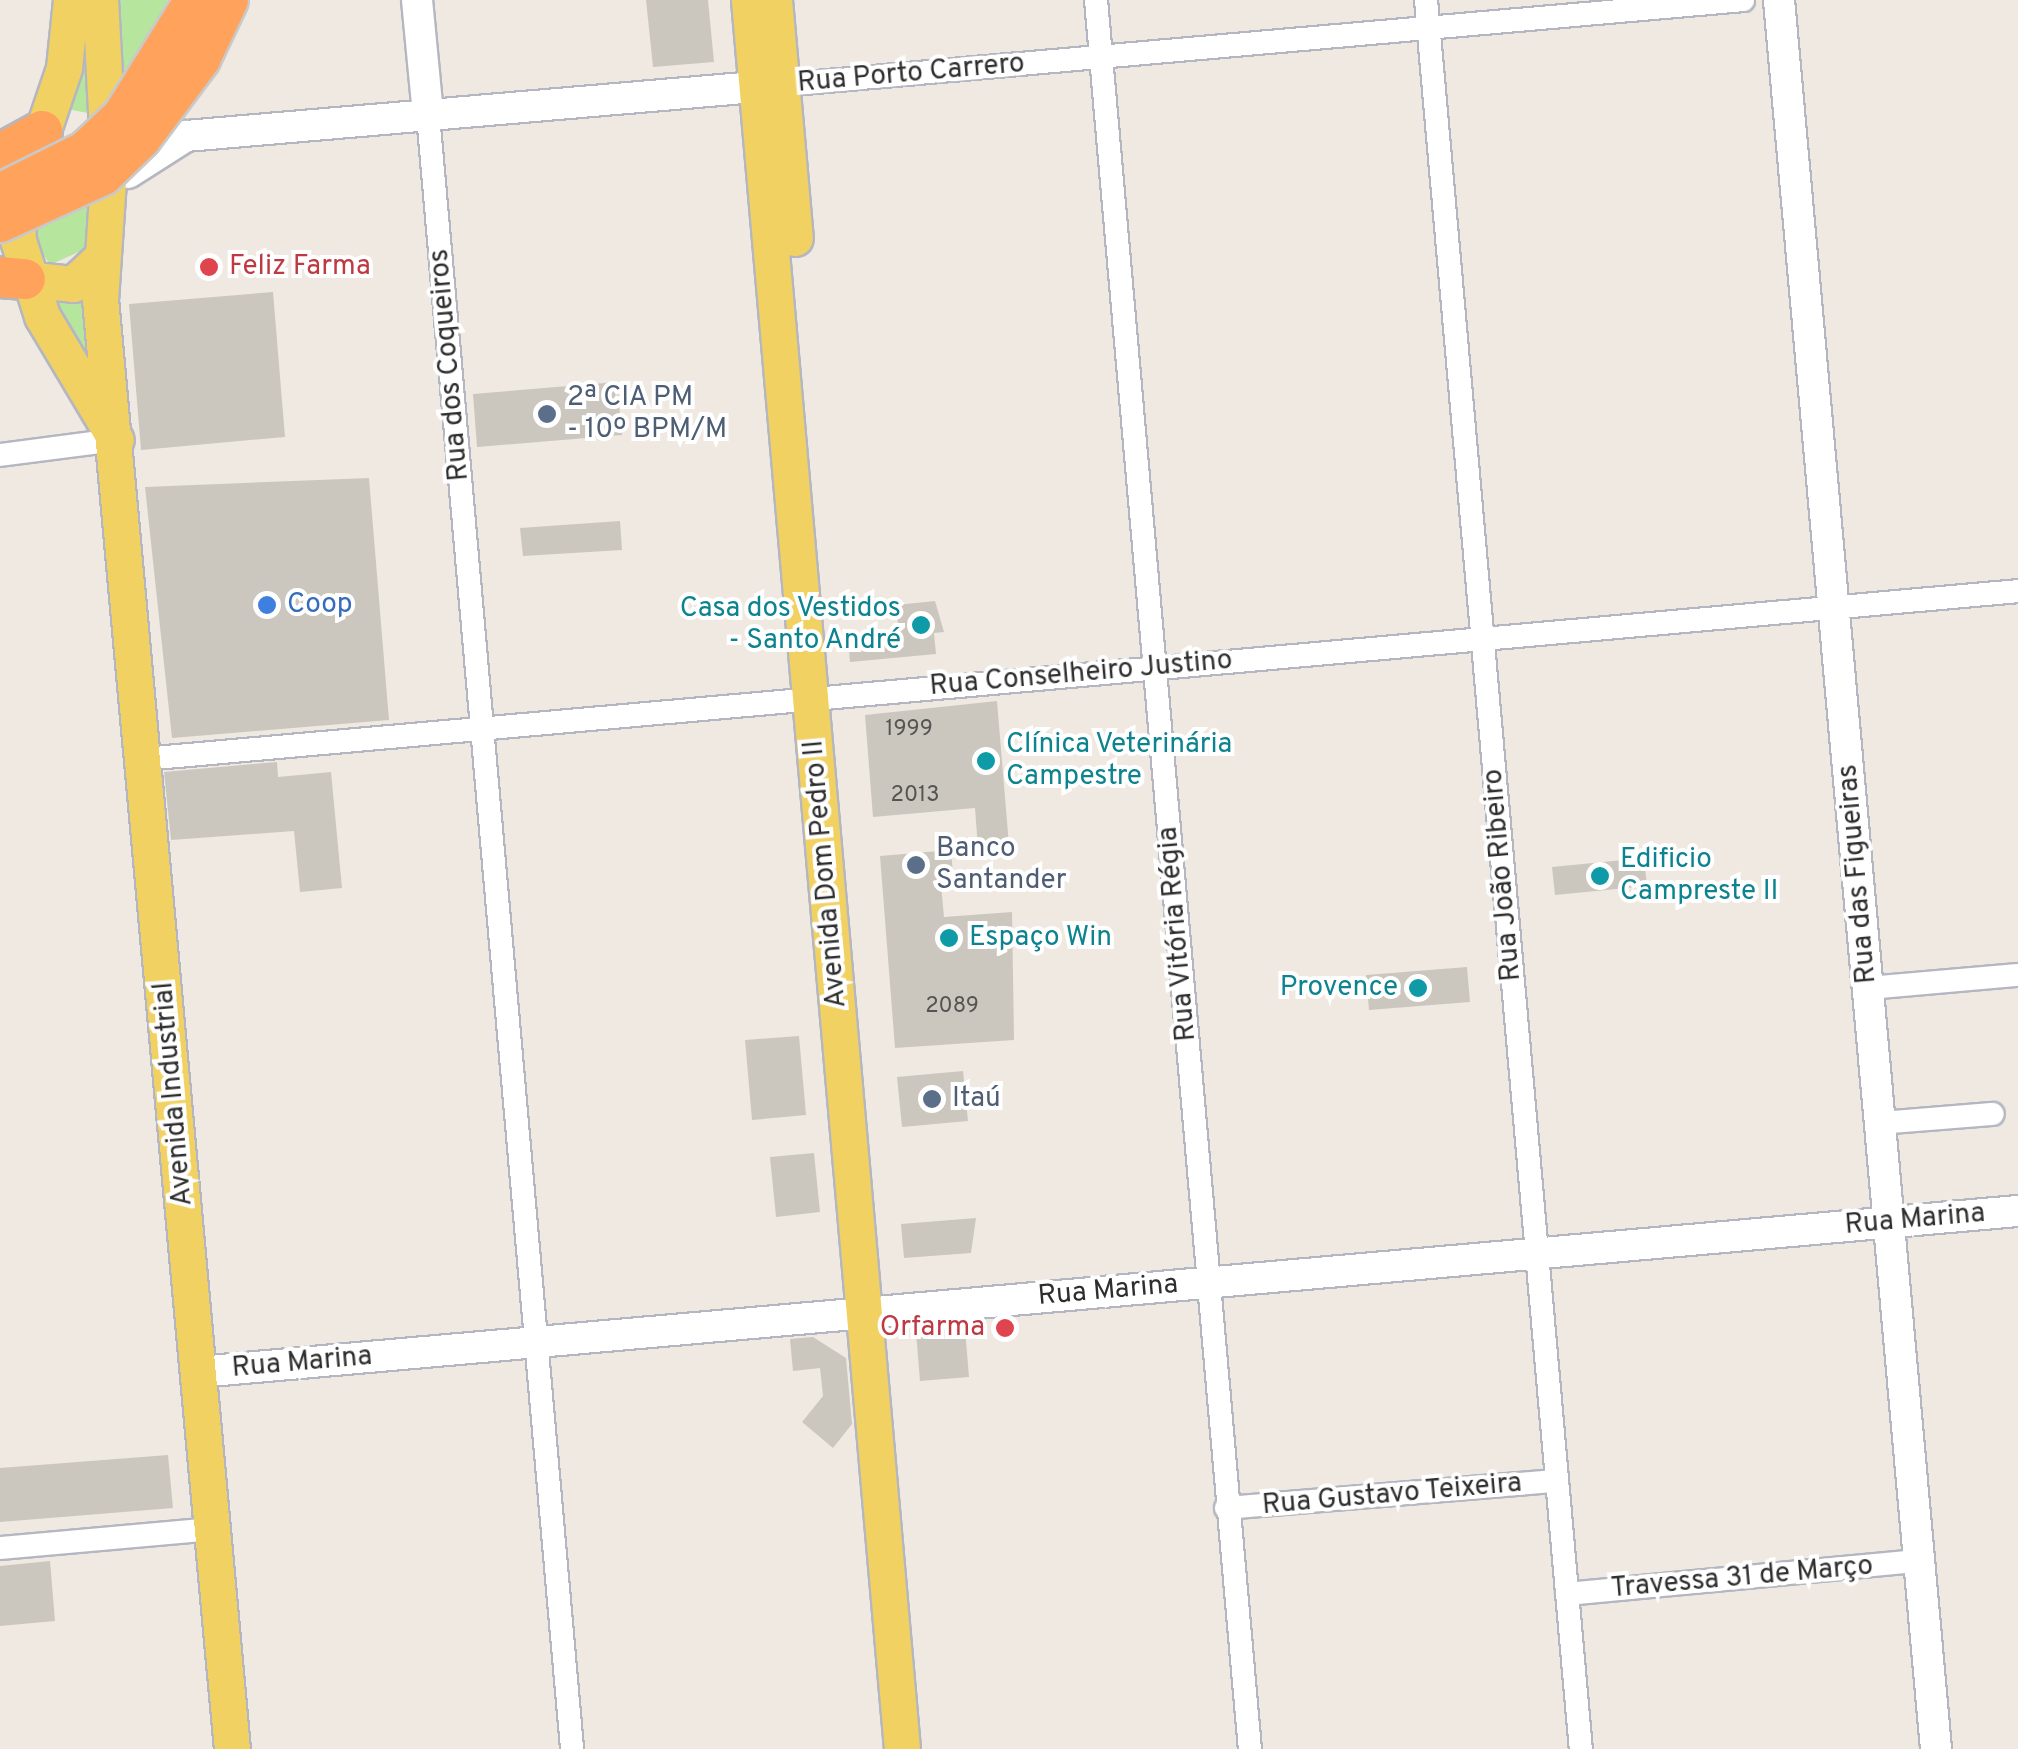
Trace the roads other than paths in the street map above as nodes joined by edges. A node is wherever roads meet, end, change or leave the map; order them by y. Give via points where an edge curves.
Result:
1 (72, 0) edge
2 (100, 0) edge
3 (195, 0) edge
4 (228, 0) edge
5 (418, 0) edge
6 (749, 0) edge
7 (774, 0) edge
8 (1096, 0) edge
9 (1426, 0) edge
10 (1743, 0) edge
11 (1779, 0) edge
12 (1428, 28) junction
13 (1101, 57) junction
14 (769, 86) junction
15 (428, 114) junction
16 (42, 131) junction
17 (0, 140) edge
18 (108, 141) junction
19 (0, 154) edge
20 (0, 194) edge
21 (107, 204) junction
22 (0, 222) edge
23 (98, 261) junction
24 (13, 278) edge
25 (116, 440) junction
26 (0, 455) edge
27 (2018, 591) edge
28 (1834, 607) junction
29 (1482, 638) junction
30 (1155, 668) junction
31 (821, 698) junction
32 (482, 730) junction
33 (144, 759) junction
34 (2018, 975) edge
35 (1868, 988) junction
36 (1994, 1114) dead end
37 (1880, 1123) junction
38 (2018, 1211) edge
39 (1889, 1223) junction
40 (1537, 1252) junction
41 (1209, 1282) junction
42 (878, 1312) junction
43 (536, 1342) junction
44 (199, 1372) junction
45 (1557, 1481) junction
46 (1226, 1508) junction
47 (212, 1529) junction
48 (0, 1548) edge
49 (1918, 1562) junction
50 (1567, 1594) junction
51 (232, 1749) edge
52 (572, 1749) edge
53 (902, 1749) edge
54 (926, 1749) edge
55 (1250, 1749) edge
56 (1581, 1749) edge
57 (1936, 1749) edge

1 - 16 main road via 64,68
2 - 18 main road, Avenida Industrial
3 - 20 highway, bridge via 122,116 86,151
4 - 22 highway, bridge via 200,59 141,138 103,175
5 - 15 street, Rua dos Coqueiros
6 - 14 main road, Avenida Dom Pedro II
7 - 14 main road, Avenida Dom Pedro II
8 - 13 street, Rua Vitória Régia
9 - 12 street, Rua João Ribeiro
10 - 12 street, Rua Porto Carrero
11 - 28 street, Rua das Figueiras
12 - 13 street, Rua Porto Carrero
12 - 29 street, Rua João Ribeiro
13 - 14 street, Rua Porto Carrero
13 - 30 street, Rua Vitória Régia
14 - 15 street, Rua Porto Carrero
14 - 31 main road, Avenida Dom Pedro II
15 - 21 street, Rua Porto Carrero via 175,138 130,171
15 - 32 street, Rua dos Coqueiros
16 - 17 street
16 - 18 main road via 81,124
16 - 19 highway
16 - 24 main road via 16,219
18 - 21 main road, Avenida Industrial
21 - 23 main road, Avenida Industrial
23 - 24 main road via 73,284
23 - 25 main road, Avenida Industrial
24 - 25 main road
25 - 26 street
25 - 33 main road, Avenida Industrial
27 - 28 street, Rua Conselheiro Justino
28 - 29 street, Rua Conselheiro Justino
28 - 35 street, Rua das Figueiras
29 - 30 street, Rua Conselheiro Justino
29 - 40 street, Rua João Ribeiro
30 - 31 street, Rua Conselheiro Justino
30 - 41 street, Rua Vitória Régia
31 - 32 street, Rua Conselheiro Justino
31 - 42 main road, Avenida Dom Pedro II
32 - 33 street, Rua Conselheiro Justino
32 - 43 street, Rua dos Coqueiros
33 - 44 main road, Avenida Industrial
34 - 35 street
35 - 37 street, Rua das Figueiras
36 - 37 street
37 - 39 street, Rua das Figueiras
38 - 39 street, Rua Marina
39 - 40 street, Rua Marina
39 - 49 street, Rua das Figueiras
40 - 41 street, Rua Marina
40 - 45 street, Rua João Ribeiro
41 - 42 street, Rua Marina
41 - 46 street, Rua Vitória Régia
42 - 43 street, Rua Marina
42 - 53 main road, Avenida Dom Pedro II
42 - 54 main road, Avenida Dom Pedro II
43 - 44 street, Rua Marina
43 - 52 street, Rua dos Coqueiros
44 - 47 main road, Avenida Industrial
45 - 46 street, Rua Gustavo Teixeira
45 - 50 street, Rua João Ribeiro
46 - 55 street, Rua Vitória Régia
47 - 48 street
47 - 51 main road, Avenida Industrial
49 - 50 street, Travessa 31 de Março
49 - 57 street, Rua das Figueiras
50 - 56 street, Rua João Ribeiro

